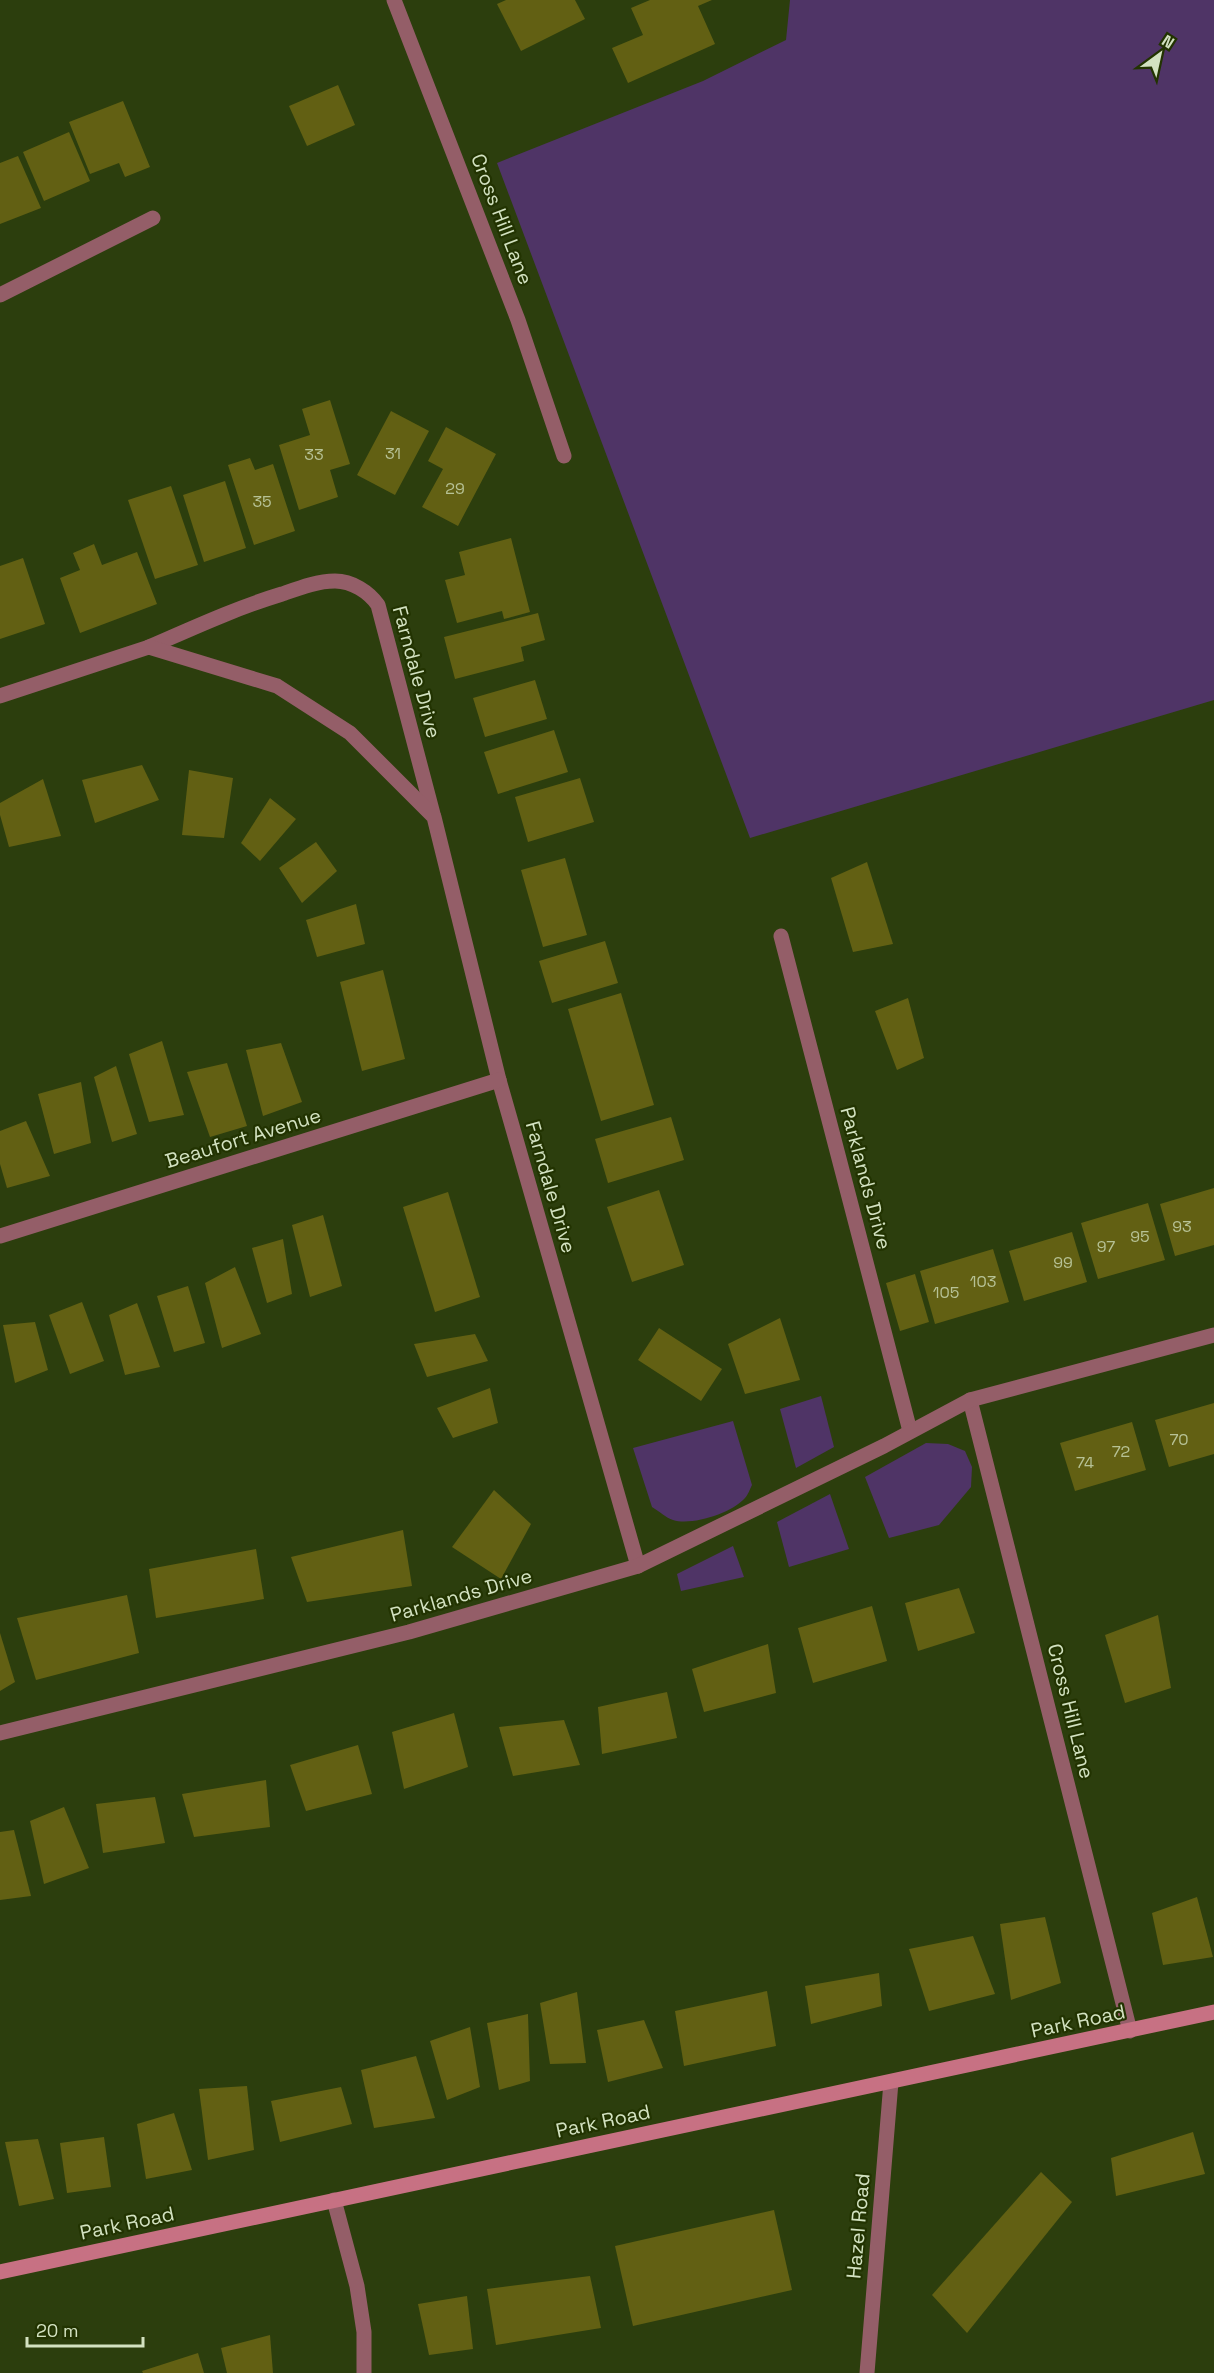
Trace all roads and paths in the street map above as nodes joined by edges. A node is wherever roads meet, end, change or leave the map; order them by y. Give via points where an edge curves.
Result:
1 (394, 0) edge
2 (153, 218) dead end
3 (0, 295) edge
4 (564, 456) dead end
5 (149, 647) junction
6 (0, 696) edge
7 (434, 817) junction
8 (781, 936) dead end
9 (499, 1080) junction
10 (0, 1236) edge
11 (1214, 1335) edge
12 (970, 1401) junction
13 (910, 1431) junction
14 (638, 1566) junction
15 (0, 1733) edge
16 (1214, 2012) edge
17 (1130, 2031) junction
18 (891, 2082) junction
19 (334, 2200) junction
20 (0, 2272) edge
21 (364, 2373) edge
22 (867, 2373) edge

1 - 4 street, Cross Hill Lane via 518,320
2 - 3 street
5 - 6 street, Farndale Drive
5 - 7 street via 277,686 350,733
5 - 7 street, Farndale Drive via 236,608 307,585 337,581 354,585 378,605
7 - 9 street, Farndale Drive
8 - 13 street, Parklands Drive
9 - 10 street, Beaufort Avenue
9 - 14 street, Farndale Drive
11 - 12 street, Parklands Drive
12 - 13 street, Parklands Drive
12 - 17 street, Cross Hill Lane
13 - 14 street, Parklands Drive
14 - 15 street, Parklands Drive via 409,1632
16 - 17 street, Park Road
17 - 18 street, Park Road
18 - 19 street, Park Road
18 - 22 street, Hazel Road
19 - 20 street, Park Road
19 - 21 street via 357,2286 364,2332

